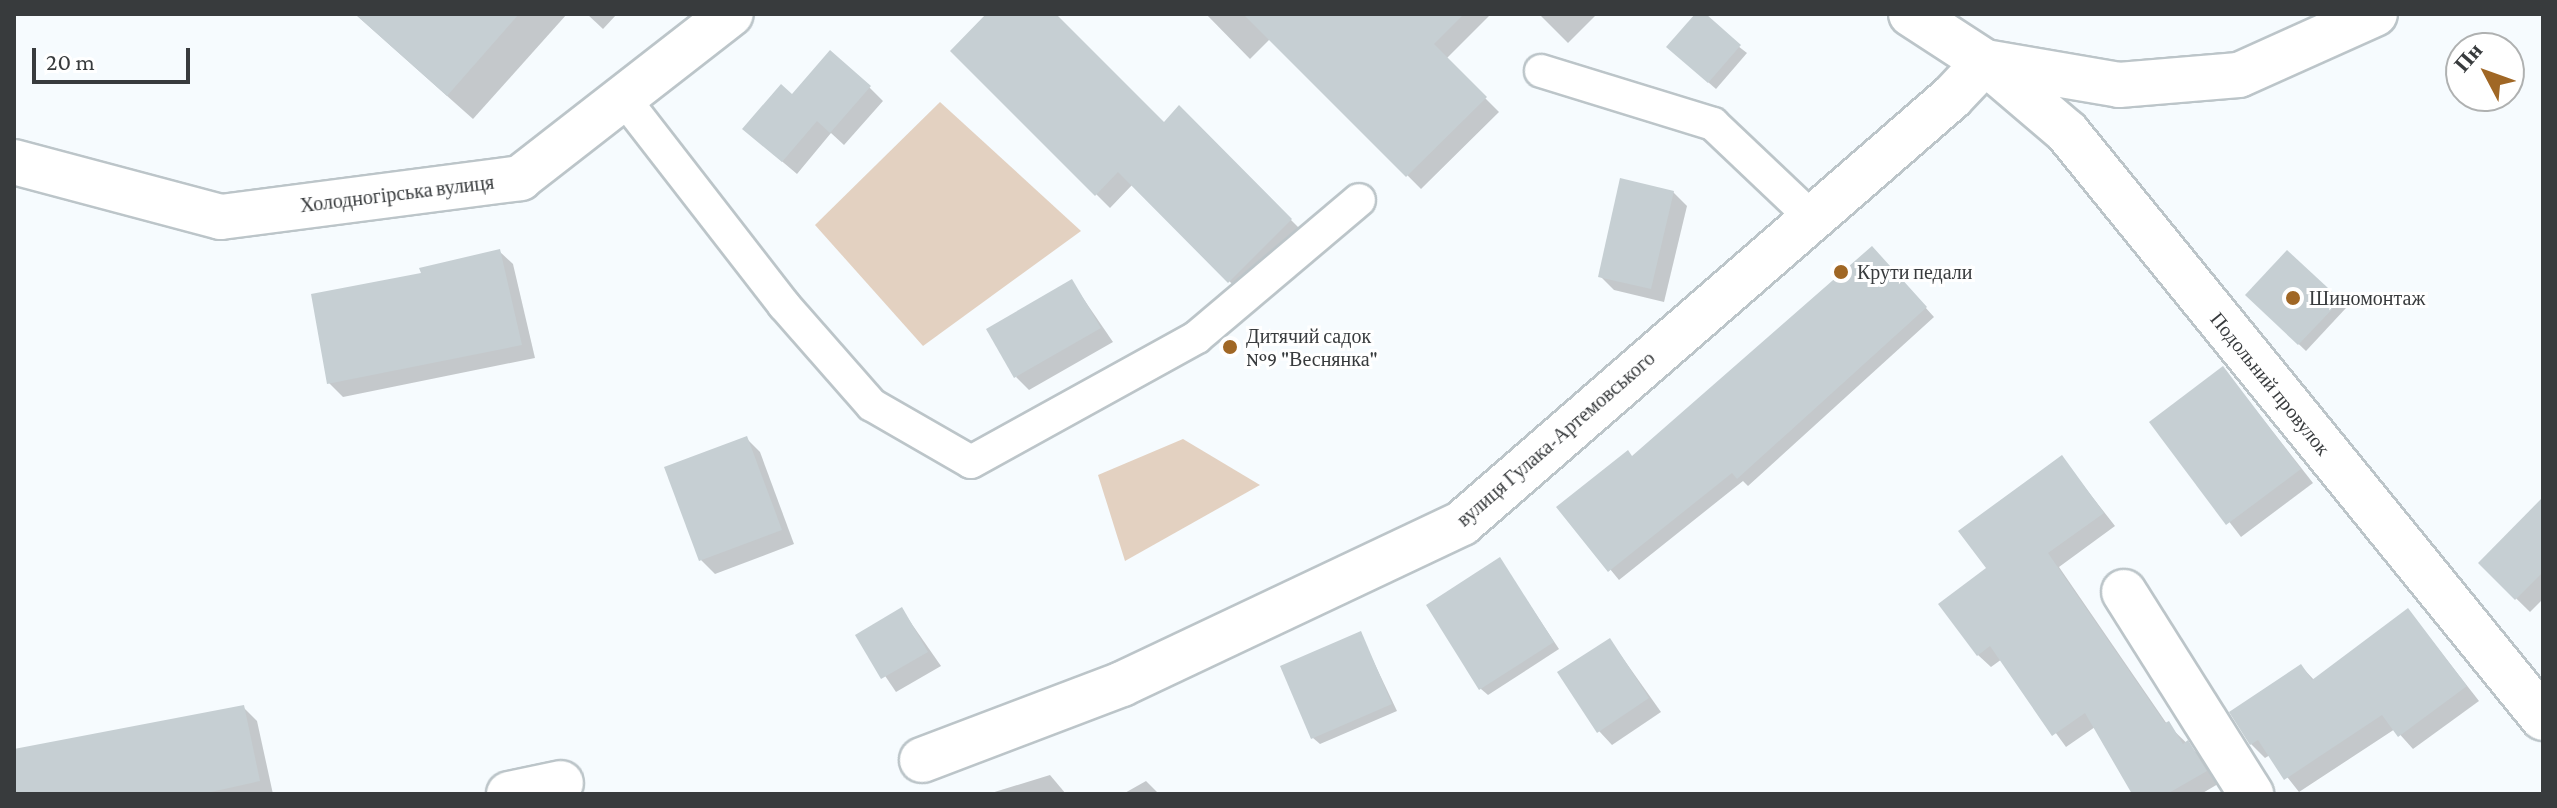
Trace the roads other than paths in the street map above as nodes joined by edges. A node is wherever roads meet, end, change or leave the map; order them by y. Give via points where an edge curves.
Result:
1 (731, 14) edge
2 (1911, 14) edge
3 (2375, 14) edge
4 (1985, 62) junction
5 (1541, 71) dead end
6 (625, 100) junction
7 (14, 162) edge
8 (1359, 200) dead end
9 (1811, 217) junction
10 (2124, 592) dead end
11 (2543, 718) edge
12 (922, 760) dead end
13 (561, 783) dead end
14 (509, 794) edge
15 (2251, 794) edge

1 - 6 street, Холодногірська вулиця
2 - 4 street, Подольний провулок
3 - 4 street via 2239,75 2119,85
4 - 9 street, вулиця Гулака-Артемовського via 1952,97
4 - 11 street, Подольний провулок via 2067,132
5 - 9 lane via 1713,124
6 - 7 street, Холодногірська вулиця via 520,178 221,217
6 - 8 lane via 784,305 872,405 971,462 1197,337
9 - 12 street, вулиця Гулака-Артемовського via 1462,523 1122,684
10 - 15 street
13 - 14 street

